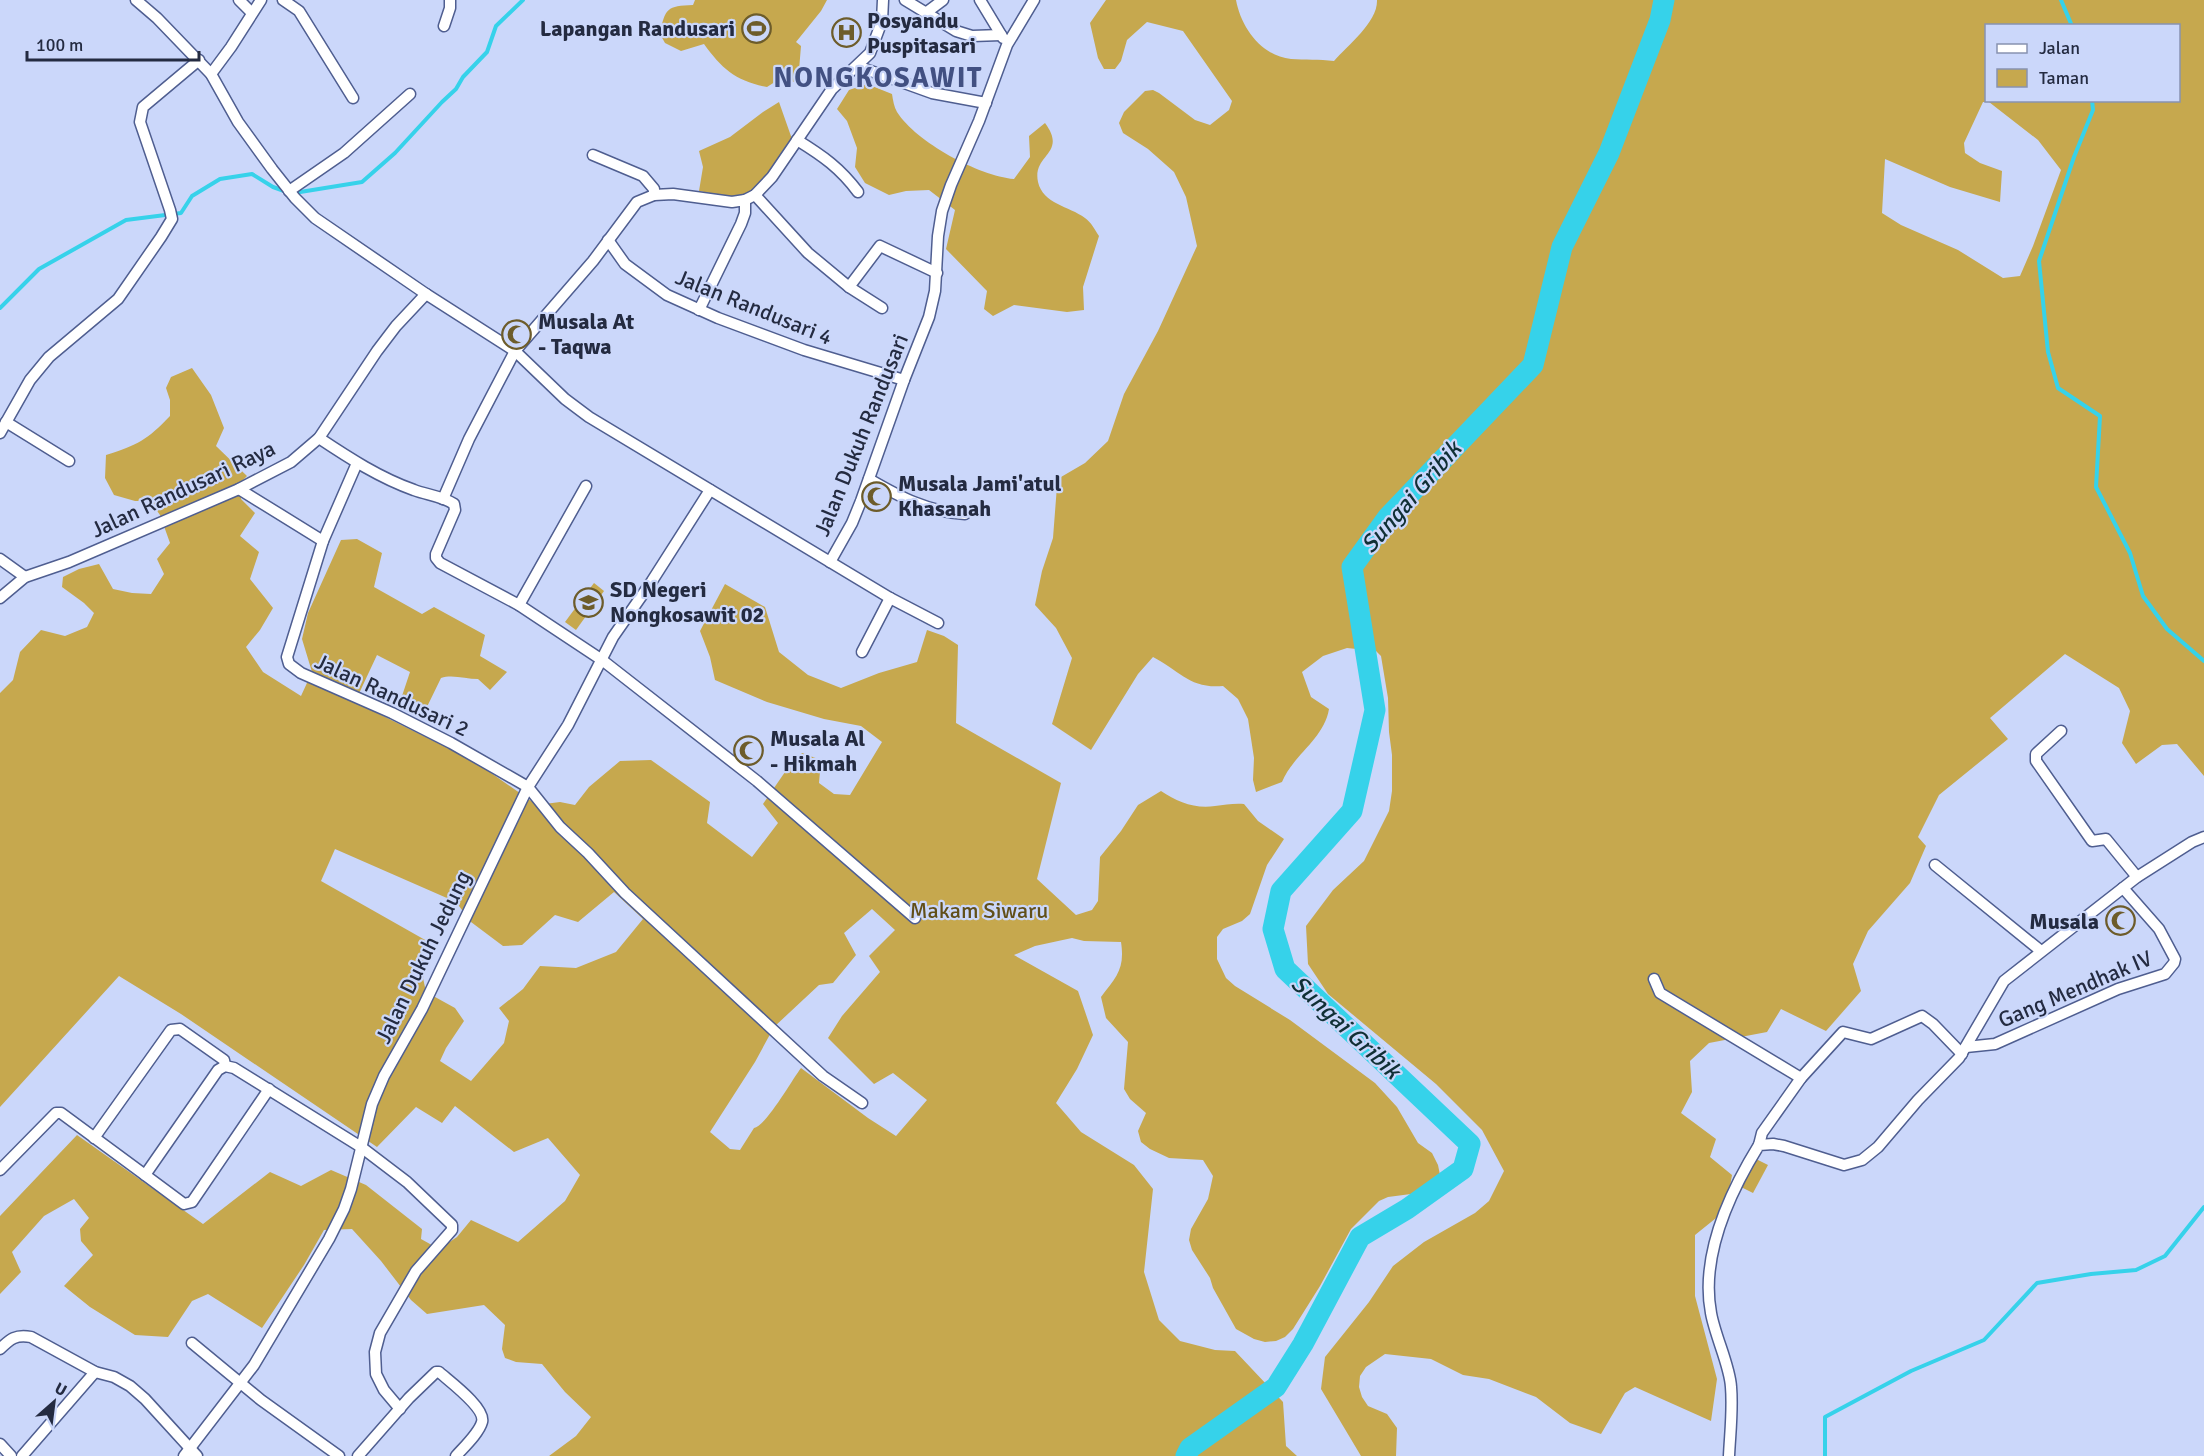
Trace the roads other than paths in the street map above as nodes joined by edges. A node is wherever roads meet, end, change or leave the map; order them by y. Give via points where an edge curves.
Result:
1 (239, 0) edge
2 (261, 0) edge
3 (283, 0) edge
4 (450, 0) edge
5 (883, 0) edge
6 (905, 0) edge
7 (943, 0) edge
8 (980, 0) edge
9 (1034, 0) edge
10 (140, 1) edge
11 (927, 12) junction
12 (252, 13) junction
13 (444, 26) dead end
14 (1001, 35) junction
15 (1007, 45) junction
16 (199, 60) junction
17 (856, 66) junction
18 (211, 74) junction
19 (410, 94) dead end
20 (353, 98) dead end
21 (986, 103) junction
22 (797, 140) junction
23 (593, 155) dead end
24 (858, 192) dead end
25 (290, 193) junction
26 (654, 195) junction
27 (750, 198) junction
28 (608, 240) junction
29 (937, 273) junction
30 (849, 287) junction
31 (426, 294) junction
32 (882, 308) dead end
33 (699, 310) junction
34 (515, 351) junction
35 (904, 380) junction
36 (6, 422) junction
37 (0, 433) edge
38 (319, 438) junction
39 (69, 461) dead end
40 (357, 463) junction
41 (869, 479) junction
42 (586, 486) dead end
43 (239, 489) junction
44 (710, 490) junction
45 (442, 499) junction
46 (965, 514) dead end
47 (323, 542) junction
48 (0, 560) edge
49 (830, 562) junction
50 (25, 577) junction
51 (0, 598) edge
52 (890, 598) junction
53 (519, 605) junction
54 (938, 622) dead end
55 (862, 652) dead end
56 (602, 660) junction
57 (2061, 731) dead end
58 (528, 787) junction
59 (2204, 837) edge
60 (1935, 865) dead end
61 (2138, 878) junction
62 (2123, 888) junction
63 (915, 918) dead end
64 (2042, 951) junction
65 (1654, 979) dead end
66 (1964, 1051) junction
67 (225, 1066) junction
68 (1801, 1078) junction
69 (269, 1089) junction
70 (862, 1103) dead end
71 (94, 1138) junction
72 (1759, 1145) junction
73 (361, 1147) junction
74 (0, 1170) edge
75 (145, 1175) junction
76 (192, 1343) dead end
77 (0, 1349) edge
78 (95, 1372) junction
79 (239, 1383) junction
80 (400, 1409) junction
81 (0, 1444) edge
82 (190, 1454) edge
83 (11, 1456) edge
84 (22, 1456) edge
85 (339, 1456) edge
86 (358, 1456) edge
87 (456, 1456) edge
88 (1729, 1456) edge

1 - 12 street
2 - 12 street
3 - 20 street via 299,11
4 - 13 street
5 - 17 street via 882,21 874,44
6 - 11 street
7 - 11 street
8 - 14 street
9 - 15 street, Jalan Dukuh Randusari
10 - 16 street, Jalan Dukuh Randusari
11 - 14 street via 945,26 972,36
12 - 18 street
14 - 15 street
15 - 21 street, Jalan Dukuh Randusari
16 - 18 street, Jalan Dukuh Randusari
16 - 36 street via 143,107 140,115 171,214 161,237 118,299 49,357 30,380
17 - 21 street via 932,93
17 - 22 street via 832,90
18 - 25 street, Jalan Dukuh Randusari via 238,122
19 - 25 street via 344,153
21 - 29 street, Jalan Dukuh Randusari via 942,211
22 - 24 street via 830,161
22 - 27 street via 772,177
23 - 26 street via 643,176 654,189
25 - 31 street, Jalan Dukuh Randusari via 315,218
26 - 27 street via 732,202
26 - 28 street via 637,202
27 - 30 street
27 - 33 street
28 - 33 street, Jalan Randusari 4 via 625,264 643,278
28 - 34 street
29 - 30 street via 880,246
29 - 35 street, Jalan Dukuh Randusari via 929,317
30 - 32 street
31 - 34 street, Jalan Dukuh Randusari
31 - 38 street, Jalan Randusari Raya via 377,351
33 - 35 street, Jalan Randusari 4 via 804,350
34 - 44 street, Jalan Dukuh Randusari via 580,411
34 - 45 street
35 - 41 street, Jalan Dukuh Randusari
36 - 37 street
36 - 39 street
38 - 40 street
38 - 43 street, Jalan Randusari Raya via 291,462
40 - 45 street via 413,490
40 - 47 street, Jalan Randusari 2
41 - 46 street via 922,507
41 - 49 street, Jalan Dukuh Randusari via 852,523
42 - 53 street
43 - 47 street
43 - 50 street, Jalan Randusari Raya
44 - 49 street, Jalan Dukuh Randusari
44 - 56 street, Jalan Dukuh Jedung via 613,637
45 - 53 street via 453,504 455,510 436,554 437,561
47 - 58 street, Jalan Randusari 2 via 287,657 290,664 301,673 452,743
48 - 50 street
49 - 52 street
50 - 51 street, Jalan Randusari Raya
52 - 54 street
52 - 55 street
53 - 56 street
56 - 58 street, Jalan Dukuh Jedung via 568,725
56 - 63 street via 757,781
57 - 61 street via 2036,754 2036,761 2092,841 2108,840
58 - 70 street via 560,827 625,893 823,1076
58 - 73 street, Jalan Dukuh Jedung via 422,1009 384,1076
59 - 61 street
60 - 64 street
61 - 62 street
62 - 64 street
62 - 66 street, Gang Mendhak IV via 2160,929 2175,959 2170,969 1995,1044
64 - 66 street via 2004,981
65 - 68 street via 1660,993
66 - 68 street via 1922,1016 1871,1039 1843,1032
66 - 72 street via 1878,1147 1855,1164 1844,1166 1784,1146
67 - 69 street
67 - 71 street via 224,1060 189,1034 171,1030
67 - 75 street via 218,1070
68 - 72 street via 1762,1133
69 - 73 street
69 - 75 street via 192,1202 184,1204
71 - 74 street via 56,1113
71 - 75 street
72 - 88 street via 1730,1201 1713,1248 1709,1277 1710,1311 1731,1386
73 - 79 street, Jalan Dukuh Jedung via 351,1189 329,1239 269,1342
73 - 80 street via 407,1182 453,1228 416,1270 380,1333 375,1352 376,1374
76 - 79 street
77 - 78 street, Jalan Dukuh Jedung via 11,1338 31,1337
78 - 82 street, Jalan Dukuh Jedung via 130,1386
78 - 84 street
79 - 82 street, Jalan Dukuh Jedung
79 - 85 street
80 - 86 street
80 - 87 street via 433,1373 439,1372 482,1414 478,1428
81 - 83 street

